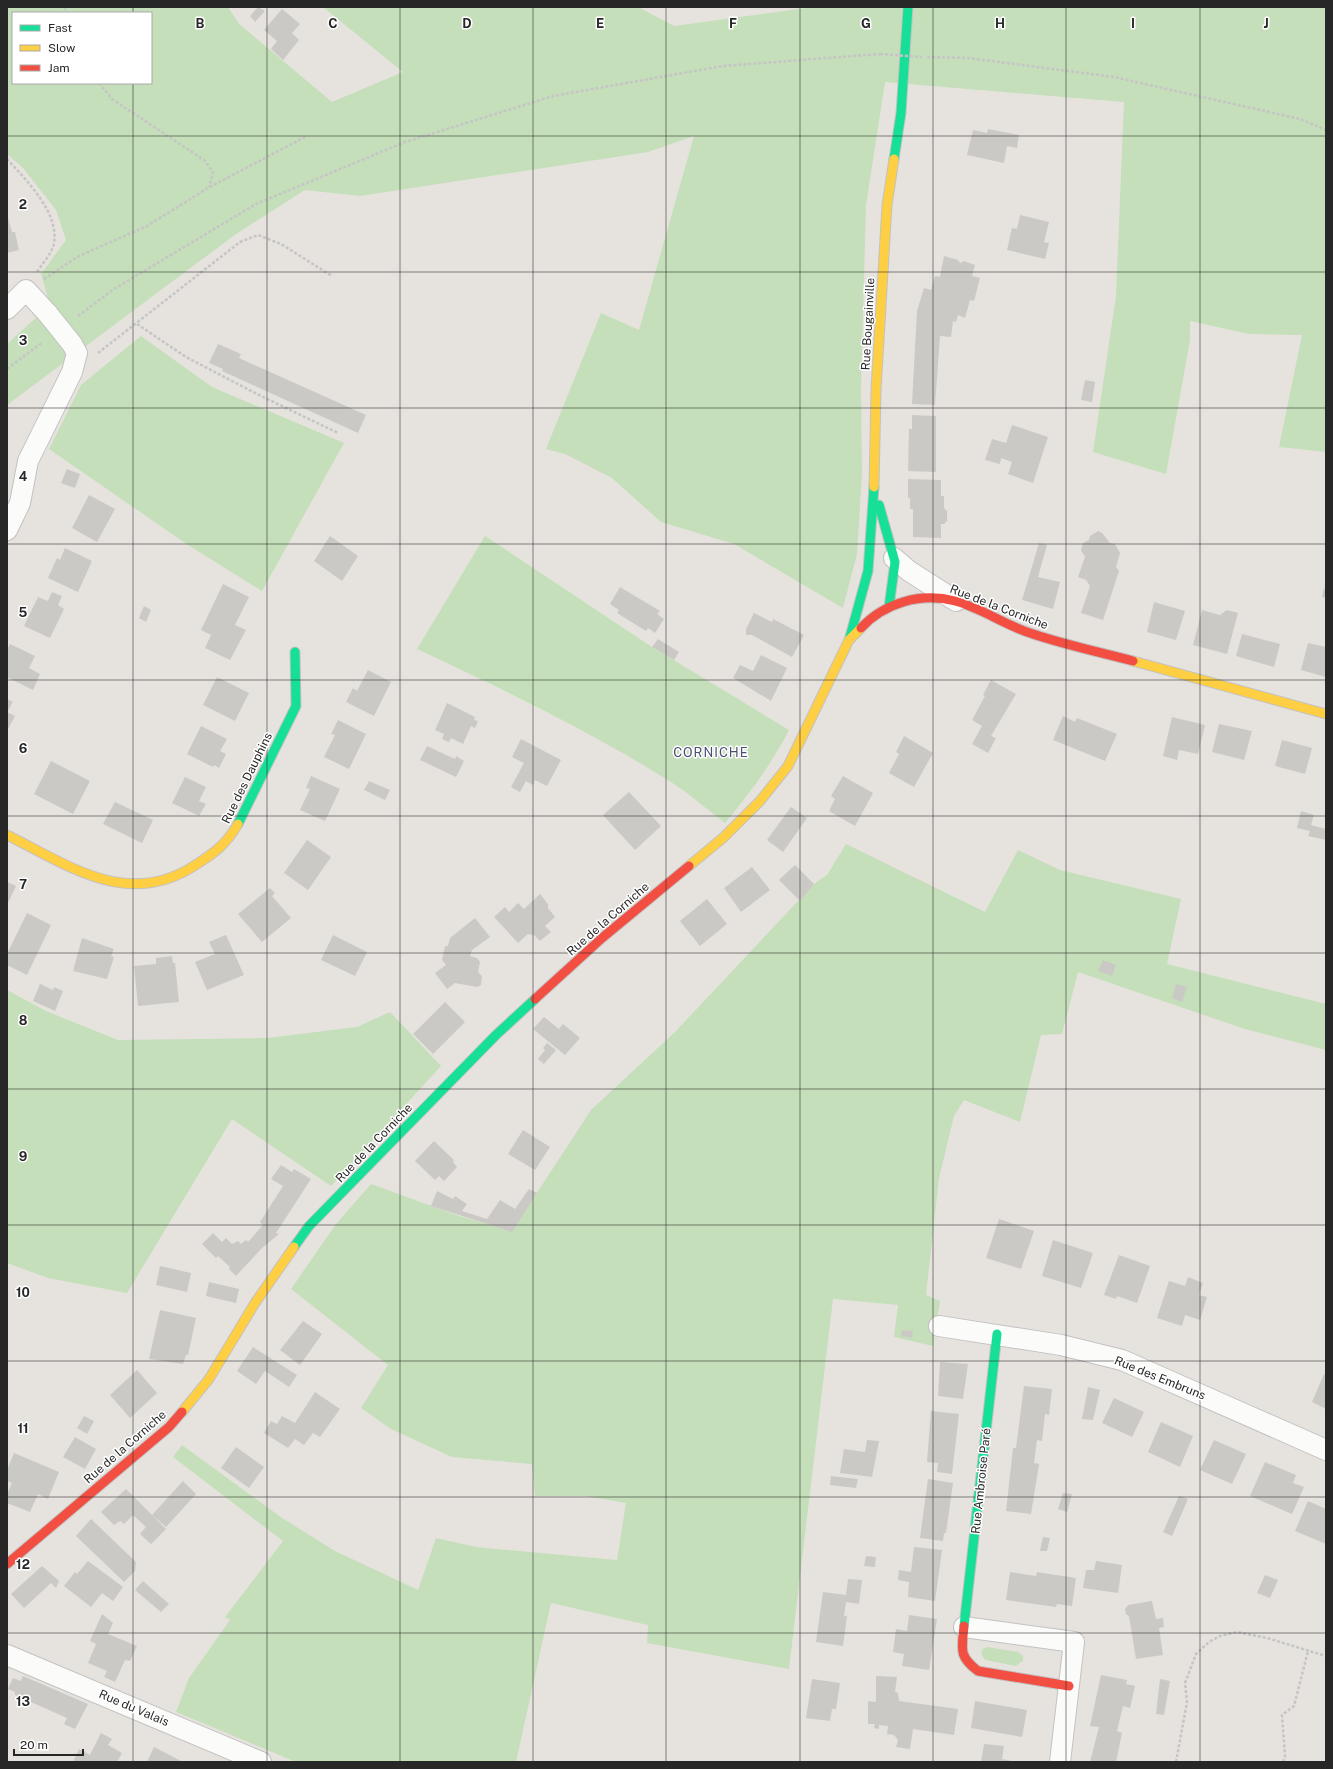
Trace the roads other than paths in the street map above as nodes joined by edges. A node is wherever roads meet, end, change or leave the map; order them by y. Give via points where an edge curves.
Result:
1 (908, 7) edge
2 (7, 309) edge
3 (875, 479) junction
4 (7, 530) edge
5 (894, 558) junction
6 (868, 571) junction
7 (874, 584) dead end
8 (881, 596) dead end
9 (956, 601) junction
10 (889, 607) junction
11 (849, 640) junction
12 (295, 652) dead end
13 (1326, 714) edge
14 (7, 835) edge
15 (939, 1326) dead end
16 (997, 1334) junction
17 (1326, 1450) edge
18 (7, 1564) edge
19 (964, 1627) junction
20 (7, 1655) edge
21 (1068, 1686) junction
22 (261, 1762) edge
23 (1060, 1762) edge

1 - 3 street, Rue Bougainville via 901,113 887,205 876,390
2 - 4 street, bridge via 26,290 77,353 72,372 28,462 20,503
3 - 5 street via 882,522
3 - 6 street, Rue Bougainville
5 - 9 street via 909,571
5 - 10 street
6 - 7 street
6 - 11 street, Rue Bougainville
8 - 10 street
9 - 10 street, Rue de la Corniche via 923,598
9 - 13 street, Rue de la Corniche via 1032,634
10 - 11 street, Rue de la Corniche via 868,620
11 - 18 street, Rue de la Corniche via 788,766 760,801 724,837 602,938 496,1035 309,1226 256,1303 209,1379 169,1427
12 - 14 street, Rue des Dauphins via 296,706 228,841 200,862 165,880 143,884 120,884 87,874
15 - 16 street, Rue des Embruns
16 - 17 street, Rue des Embruns via 1122,1360
16 - 19 street, Rue Ambroise Paré
19 - 21 street, Rue Ambroise Paré via 962,1648 966,1662 978,1671
19 - 21 street via 1074,1642
20 - 22 street, Rue du Valais
21 - 23 street

